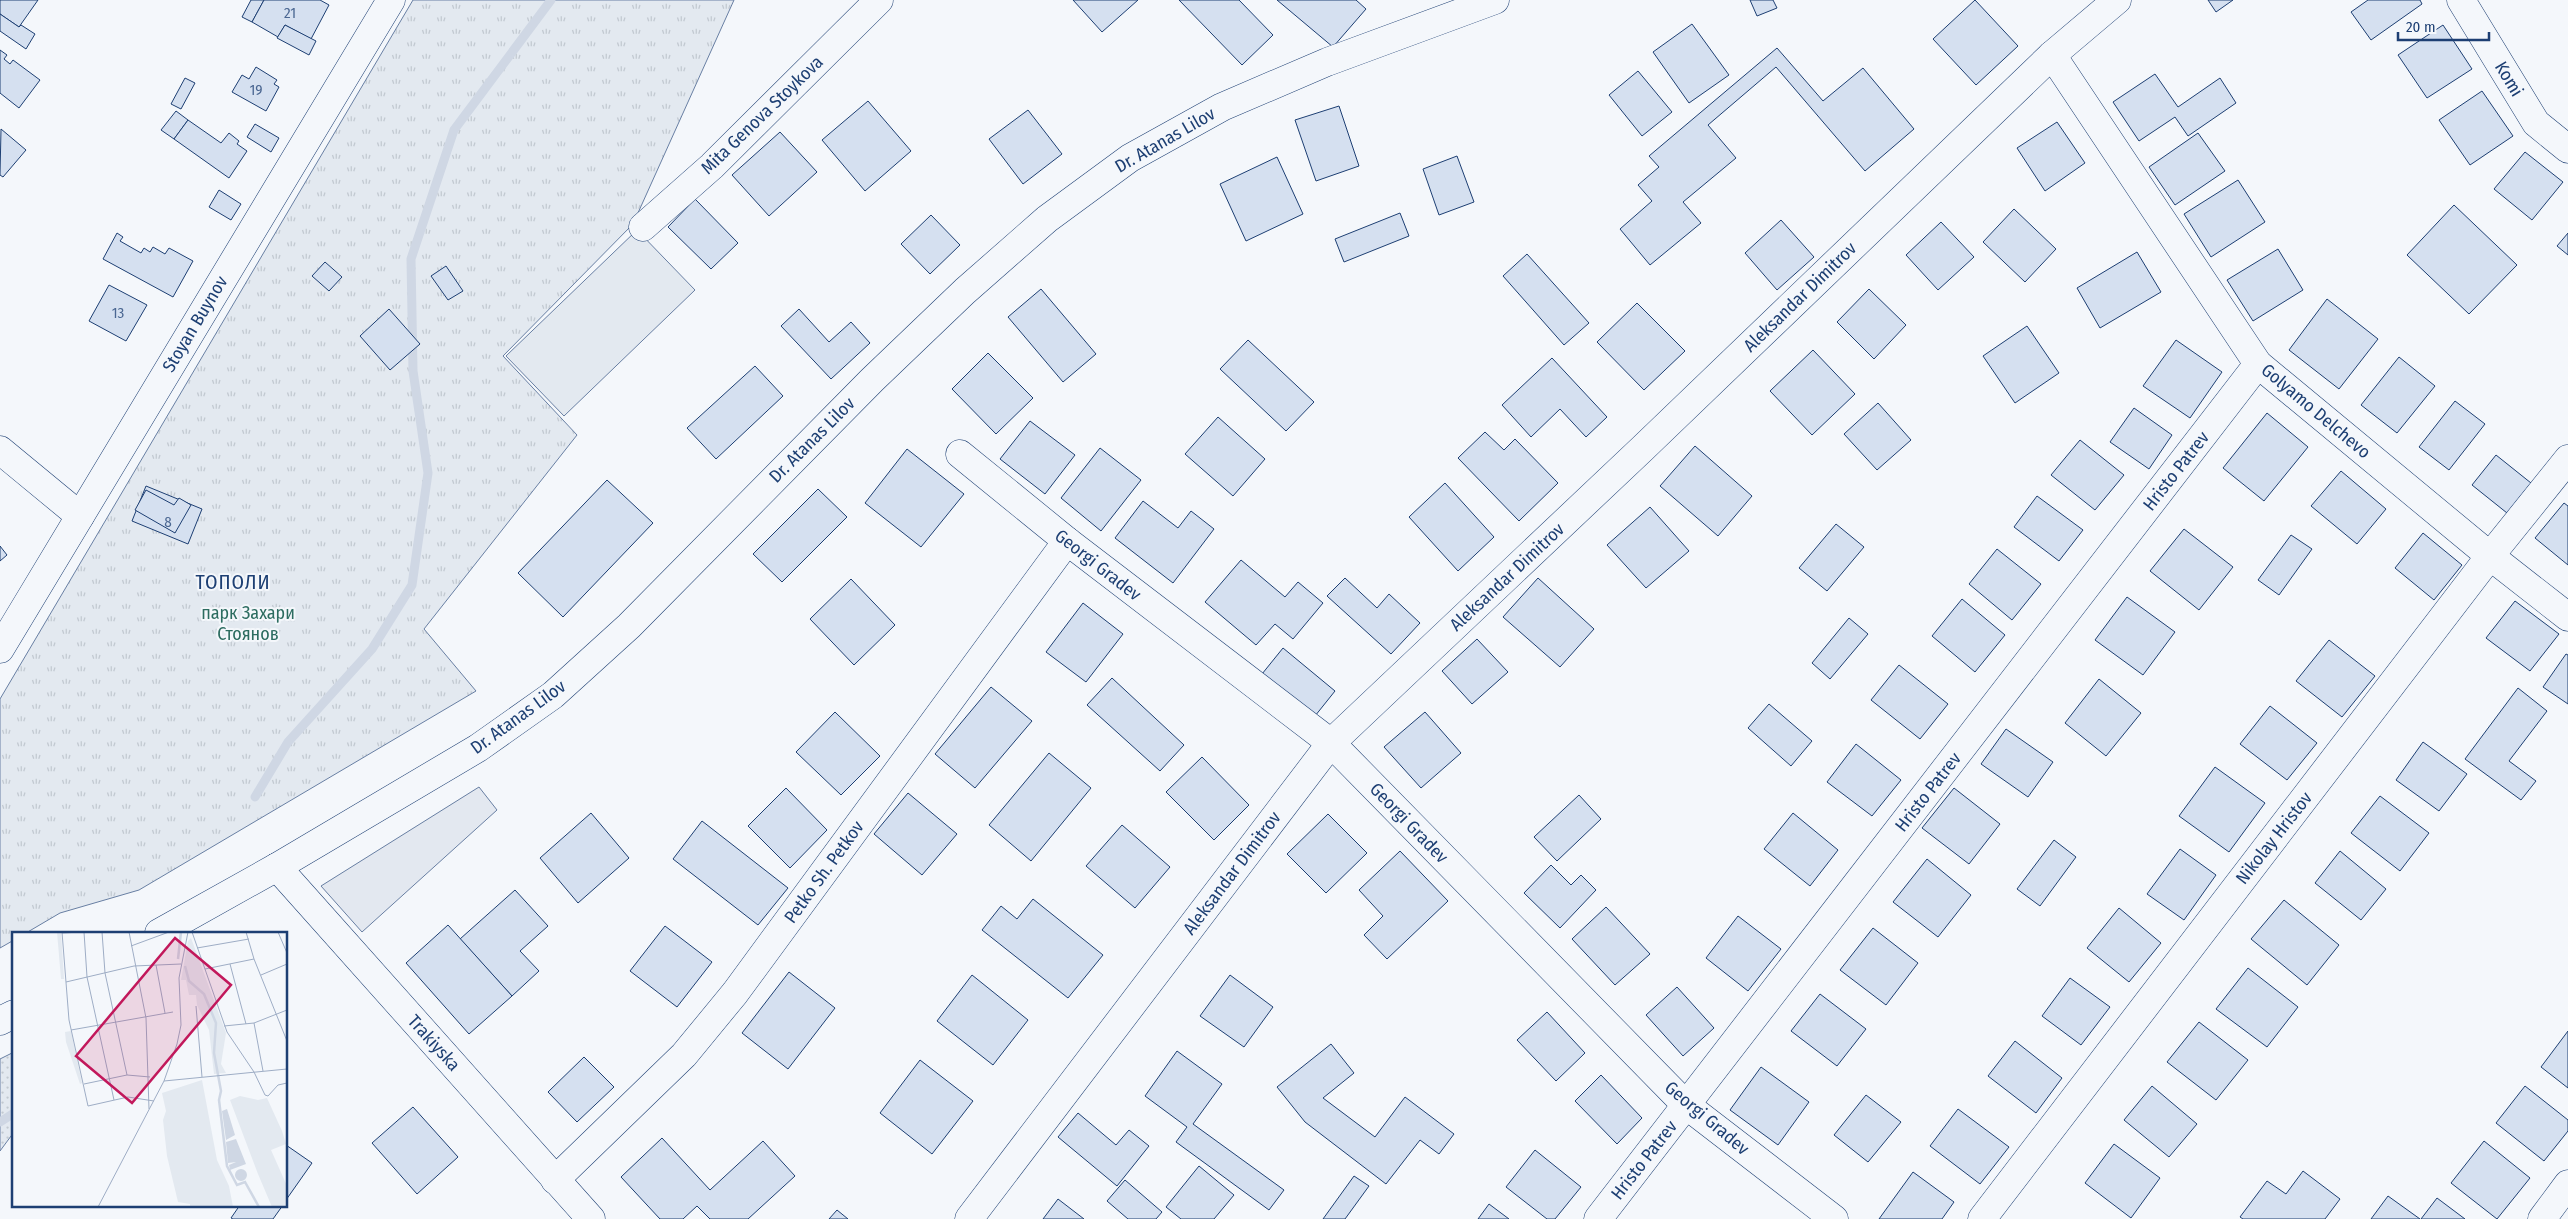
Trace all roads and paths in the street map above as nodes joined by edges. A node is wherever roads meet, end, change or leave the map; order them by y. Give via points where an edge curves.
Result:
1 (391, 0) edge
2 (879, 0) edge
3 (1495, 0) edge
4 (2117, 0) edge
5 (2461, 0) edge
6 (2052, 55) junction
7 (2568, 149) edge
8 (643, 227) dead end
9 (2258, 364) junction
10 (0, 450) edge
11 (960, 454) dead end
12 (2568, 459) edge
13 (80, 516) junction
14 (1067, 541) junction
15 (2490, 556) junction
16 (2568, 617) edge
17 (0, 649) edge
18 (1331, 743) junction
19 (277, 867) junction
20 (161, 932) edge
21 (12, 1015) edge
22 (0, 1021) edge
23 (1686, 1105) junction
24 (555, 1180) junction
25 (2568, 1184) edge
26 (591, 1219) edge
27 (969, 1219) edge
28 (1598, 1219) edge
29 (1834, 1219) edge
30 (1982, 1219) edge
31 (2542, 1219) edge

1 - 13 street, Stoyan Buynov
2 - 8 street, Mita Genova Stoykova via 712,166
3 - 19 street, Dr. Atanas Lilov via 1327,62 1231,103 1130,158 1047,219 965,291 872,380 629,626 553,695 478,748
4 - 6 street, Aleksandar Dimitrov
5 - 7 street, Komi via 2536,123
6 - 9 street, Golyamo Delchevo
6 - 18 street, Aleksandar Dimitrov
9 - 15 street, Golyamo Delchevo
9 - 23 street, Hristo Patrev
10 - 13 street
11 - 14 street, Georgi Gradev
12 - 15 street, Nikolay Hristov
13 - 17 street, Stoyan Buynov
14 - 18 street, Georgi Gradev
14 - 24 street, Petko Sh. Petkov via 735,993 684,1055
15 - 16 street, Golyamo Delchevo
15 - 30 street, Nikolay Hristov
18 - 23 street, Georgi Gradev
18 - 27 street, Aleksandar Dimitrov
19 - 20 street, Dr. Atanas Lilov
19 - 24 street, Trakiyska
21 - 22 street
23 - 28 street, Hristo Patrev
23 - 29 street, Georgi Gradev
24 - 26 street, Trakiyska
25 - 31 street

